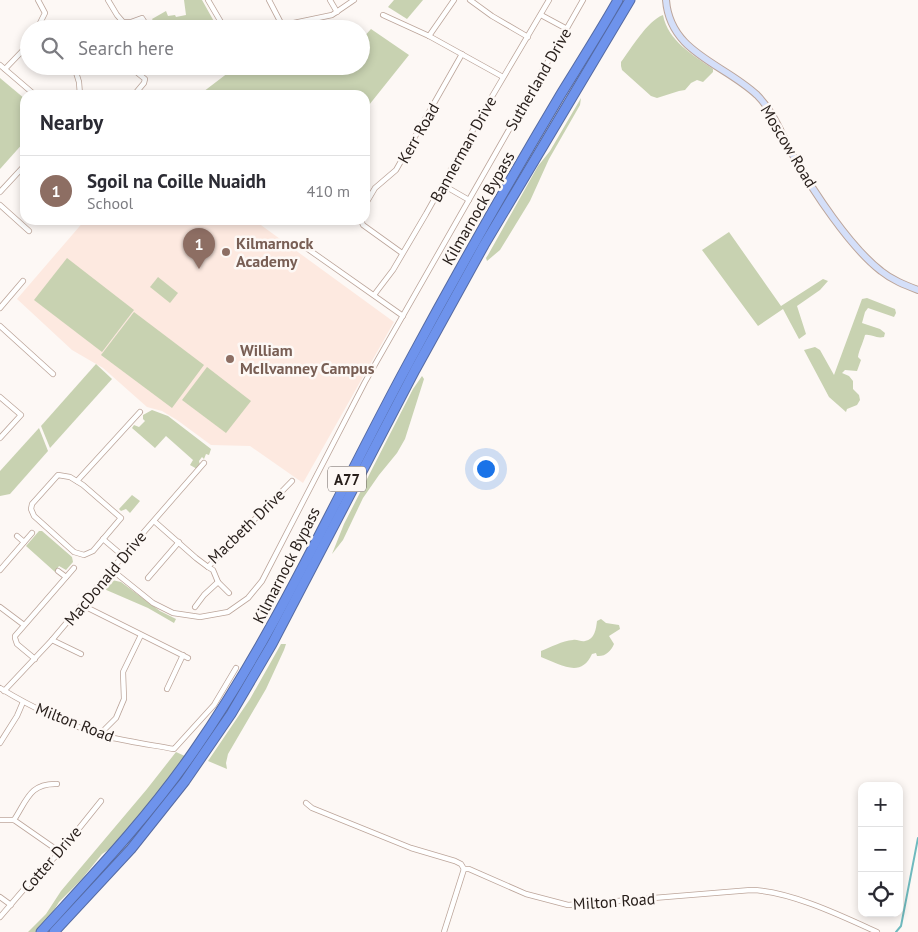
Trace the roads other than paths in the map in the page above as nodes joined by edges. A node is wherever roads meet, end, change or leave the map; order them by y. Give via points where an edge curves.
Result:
1 (38, 0) edge
2 (108, 0) edge
3 (208, 0) edge
4 (269, 0) edge
5 (330, 0) edge
6 (354, 0) edge
7 (454, 0) edge
8 (470, 0) edge
9 (549, 0) edge
10 (583, 0) edge
11 (618, 0) edge
12 (630, 0) edge
13 (666, 0) edge
14 (337, 12) junction
15 (383, 15) dead end
16 (542, 15) junction
17 (42, 20) edge
18 (121, 20) edge
19 (220, 20) edge
20 (279, 20) edge
21 (309, 20) edge
22 (567, 29) junction
23 (429, 36) junction
24 (528, 37) junction
25 (20, 53) edge
26 (462, 54) junction
27 (0, 66) edge
28 (5, 69) junction
29 (77, 75) edge
30 (140, 75) edge
31 (503, 77) junction
32 (29, 90) edge
33 (80, 90) edge
34 (138, 90) edge
35 (20, 170) edge
36 (443, 186) junction
37 (0, 192) edge
38 (370, 196) edge
39 (469, 200) junction
40 (0, 205) edge
41 (20, 223) edge
42 (22, 225) edge
43 (363, 225) edge
44 (29, 231) dead end
45 (305, 247) dead end
46 (402, 253) junction
47 (23, 282) dead end
48 (918, 290) edge
49 (374, 296) junction
50 (0, 308) edge
51 (402, 316) junction
52 (0, 326) edge
53 (54, 374) dead end
54 (0, 397) edge
55 (140, 412) dead end
56 (0, 438) edge
57 (204, 463) dead end
58 (76, 481) junction
59 (292, 481) dead end
60 (154, 521) junction
61 (32, 532) dead end
62 (17, 536) dead end
63 (104, 539) junction
64 (24, 542) junction
65 (179, 542) junction
66 (122, 556) junction
67 (208, 567) junction
68 (74, 568) dead end
69 (0, 570) edge
70 (112, 570) junction
71 (58, 571) dead end
72 (66, 577) junction
73 (148, 578) dead end
74 (218, 582) junction
75 (229, 593) dead end
76 (82, 605) junction
77 (0, 607) edge
78 (195, 607) dead end
79 (24, 625) junction
80 (141, 634) junction
81 (52, 640) junction
82 (81, 654) dead end
83 (183, 655) junction
84 (188, 658) dead end
85 (35, 659) junction
86 (236, 668) dead end
87 (2, 689) edge
88 (167, 689) dead end
89 (23, 702) junction
90 (100, 734) junction
91 (0, 744) edge
92 (57, 784) dead end
93 (101, 801) dead end
94 (306, 803) dead end
95 (0, 820) edge
96 (14, 820) junction
97 (60, 852) junction
98 (464, 869) junction
99 (0, 897) edge
100 (11, 905) junction
101 (0, 917) edge
102 (41, 932) edge
103 (54, 932) edge
104 (444, 932) edge
105 (877, 932) edge

1 - 17 street via 45,13
2 - 18 street
3 - 19 street
4 - 20 street
5 - 14 street
6 - 14 street
7 - 23 street
8 - 24 street
9 - 16 street, Bannerman Drive
10 - 22 street, Sutherland Drive
11 - 102 highway, Kilmarnock Bypass / A77 via 477,239 407,365 265,639 222,709 176,776 123,842
12 - 103 highway, Kilmarnock Bypass / A77 via 480,253 272,644 231,714 185,781 131,849
13 - 48 street, Moscow Road via 670,22 681,38 752,91 764,104 807,179 865,255 888,276
14 - 21 street
15 - 23 street
16 - 22 street
16 - 24 street, Bannerman Drive
22 - 39 street, Sutherland Drive
23 - 26 street
24 - 31 street, Bannerman Drive
25 - 28 street
26 - 31 street
26 - 38 street, Kerr Road via 396,170
27 - 28 street
28 - 32 street
29 - 33 street
30 - 34 street via 145,79
31 - 36 street, Bannerman Drive
35 - 37 street
36 - 39 street
36 - 46 street, Bannerman Drive
39 - 51 street, Sutherland Drive
40 - 41 street
42 - 44 street
43 - 46 street
45 - 49 street
46 - 49 street, Bannerman Drive
47 - 50 street
49 - 51 street
51 - 70 street, Sutherland Drive via 364,382 262,581 248,598 228,612 200,617 173,613 153,603
52 - 53 street
54 - 56 street via 21,415
55 - 58 street
57 - 60 street, MacDonald Drive
58 - 63 street via 121,518
58 - 63 street via 58,475 32,504 34,516 74,552 84,555
59 - 67 street, Macbeth Drive
60 - 65 street, Macbeth Drive
60 - 66 street, MacDonald Drive
61 - 64 street
62 - 64 street
63 - 66 street
64 - 69 street
65 - 67 street, Macbeth Drive
65 - 73 street
66 - 70 street, MacDonald Drive
67 - 74 street
68 - 72 street
70 - 76 street, MacDonald Drive
71 - 72 street
72 - 79 street
74 - 75 street
74 - 78 street
76 - 80 street
76 - 81 street, MacDonald Drive
77 - 79 street
79 - 85 street via 15,641
80 - 83 street
80 - 90 street via 123,672 124,699 116,718
81 - 82 street
81 - 85 street, MacDonald Drive
83 - 84 street
83 - 88 street
85 - 87 street, MacDonald Drive
86 - 90 street, Milton Road via 214,705 174,749
87 - 89 street, Milton Road
89 - 90 street, Milton Road
89 - 91 street
92 - 96 street via 39,785
93 - 97 street, Cotter Drive
94 - 98 street, Milton Road via 404,845 455,861
95 - 96 street
96 - 97 street
97 - 100 street, Cotter Drive
98 - 104 street
98 - 105 street, Milton Road via 526,894 568,905 765,891
99 - 100 street
100 - 101 street, Cotter Drive

